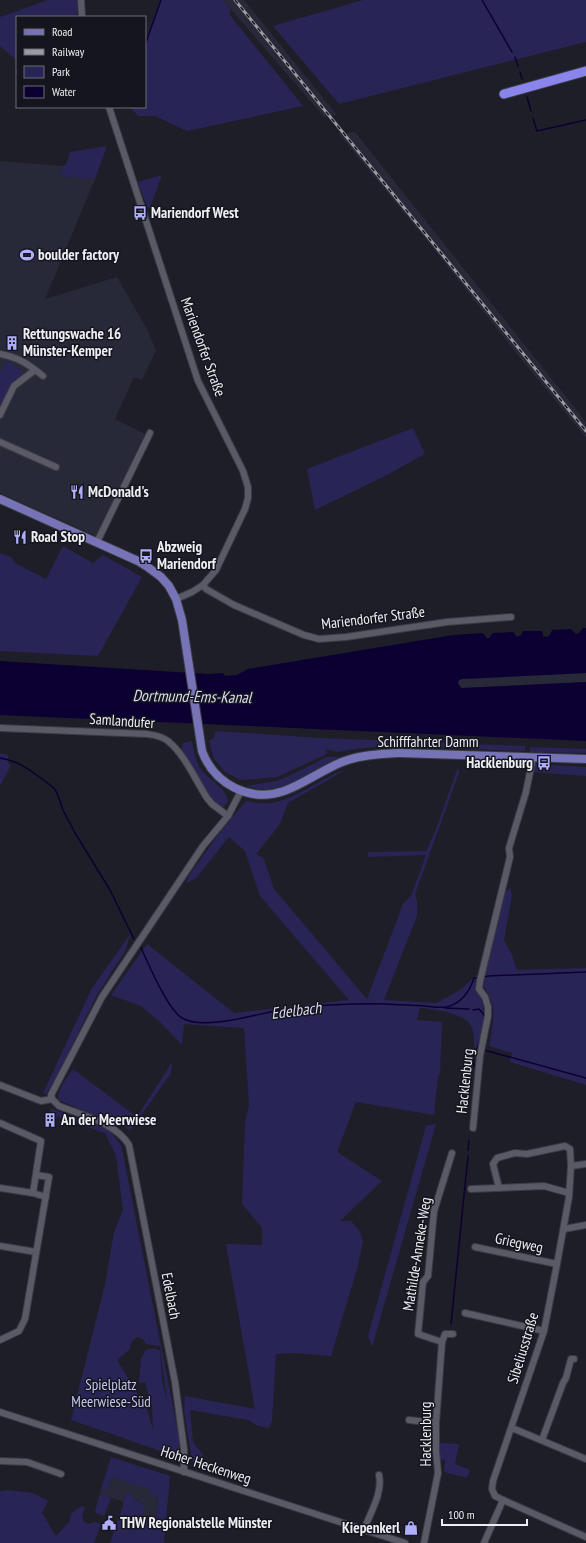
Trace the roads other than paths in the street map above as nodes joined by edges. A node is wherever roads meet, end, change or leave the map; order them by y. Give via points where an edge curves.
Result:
1 (81, 0) edge
2 (82, 16) edge
3 (586, 71) edge
4 (504, 94) dead end
5 (109, 108) edge
6 (0, 354) edge
7 (35, 370) junction
8 (43, 376) dead end
9 (0, 415) edge
10 (150, 433) dead end
11 (0, 442) edge
12 (56, 467) dead end
13 (0, 499) edge
14 (97, 542) junction
15 (203, 586) junction
16 (176, 599) junction
17 (511, 617) dead end
18 (0, 728) edge
19 (533, 757) junction
20 (586, 759) edge
21 (241, 791) junction
22 (228, 816) junction
23 (0, 1085) edge
24 (52, 1100) junction
25 (0, 1123) edge
26 (473, 1128) dead end
27 (452, 1153) dead end
28 (586, 1164) edge
29 (571, 1166) junction
30 (36, 1175) junction
31 (0, 1188) edge
32 (499, 1188) junction
33 (472, 1190) dead end
34 (570, 1192) junction
35 (34, 1193) junction
36 (46, 1197) junction
37 (586, 1225) edge
38 (564, 1230) junction
39 (0, 1246) edge
40 (475, 1248) dead end
41 (36, 1252) junction
42 (558, 1264) junction
43 (465, 1313) dead end
44 (544, 1331) junction
45 (454, 1334) dead end
46 (0, 1340) edge
47 (442, 1342) junction
48 (574, 1359) dead end
49 (0, 1412) edge
50 (409, 1420) dead end
51 (436, 1423) junction
52 (512, 1428) junction
53 (542, 1440) junction
54 (586, 1459) edge
55 (0, 1461) edge
56 (184, 1472) junction
57 (61, 1474) dead end
58 (379, 1475) dead end
59 (503, 1500) junction
60 (364, 1530) junction
61 (586, 1537) edge
62 (405, 1543) edge
63 (424, 1543) edge
64 (484, 1543) edge

1 - 2 street
3 - 4 highway
5 - 15 street, Mariendorfer Straße via 198,381 243,471 248,487 247,504 236,530 216,570
6 - 7 street via 19,359
7 - 8 street
7 - 9 street via 14,386
10 - 14 street
11 - 12 street
13 - 14 main road, Schifffahrter Damm
14 - 16 main road, Schifffahrter Damm via 149,568 169,586
15 - 16 street, Mariendorfer Straße
15 - 17 street, Mariendorfer Straße via 234,605 319,639 447,622
16 - 21 main road, Schifffahrter Damm via 182,620 202,751 211,769 223,781
18 - 22 street, Samlandufer via 159,736 178,751 206,798
19 - 20 main road, Schifffahrter Damm
19 - 21 main road, Schifffahrter Damm via 382,754 326,768 287,790 276,793
19 - 26 street, Hacklenburg via 526,792 509,848 510,857 479,986 488,1007 488,1016 480,1056
21 - 22 street
22 - 24 street via 203,846 102,996 53,1090
23 - 24 street, Edelbach via 40,1101
24 - 56 street, Edelbach via 59,1106 112,1128 129,1146 175,1382 184,1449
25 - 30 street via 40,1141
27 - 47 street, Mathilde-Anneke-Weg via 434,1211 428,1276 423,1282 418,1334
28 - 29 street
29 - 32 street, Sibeliusstraße via 570,1149 565,1146 497,1158 493,1164
29 - 34 street, Sibeliusstraße
30 - 35 street
30 - 36 street via 49,1177
31 - 35 street
32 - 33 street
32 - 34 street via 544,1186
34 - 38 street, Sibeliusstraße
35 - 36 street
36 - 41 street
37 - 38 street
38 - 42 street, Sibeliusstraße
39 - 41 street
40 - 42 street, Griegweg
41 - 46 street via 24,1322 18,1331
42 - 44 street, Sibeliusstraße
43 - 44 street
44 - 52 street, Sibeliusstraße
45 - 47 street via 445,1334
47 - 51 street, Hacklenburg
48 - 53 street via 571,1359
49 - 56 street, Hoher Heckenweg
50 - 51 street
51 - 63 street, Hacklenburg via 438,1474
52 - 53 street
52 - 59 street, Sibeliusstraße via 492,1489 495,1496
53 - 54 street
55 - 57 street via 27,1462
56 - 60 street, Hoher Heckenweg
58 - 60 street via 376,1500
59 - 61 street
59 - 64 street
60 - 62 street, Hoher Heckenweg

